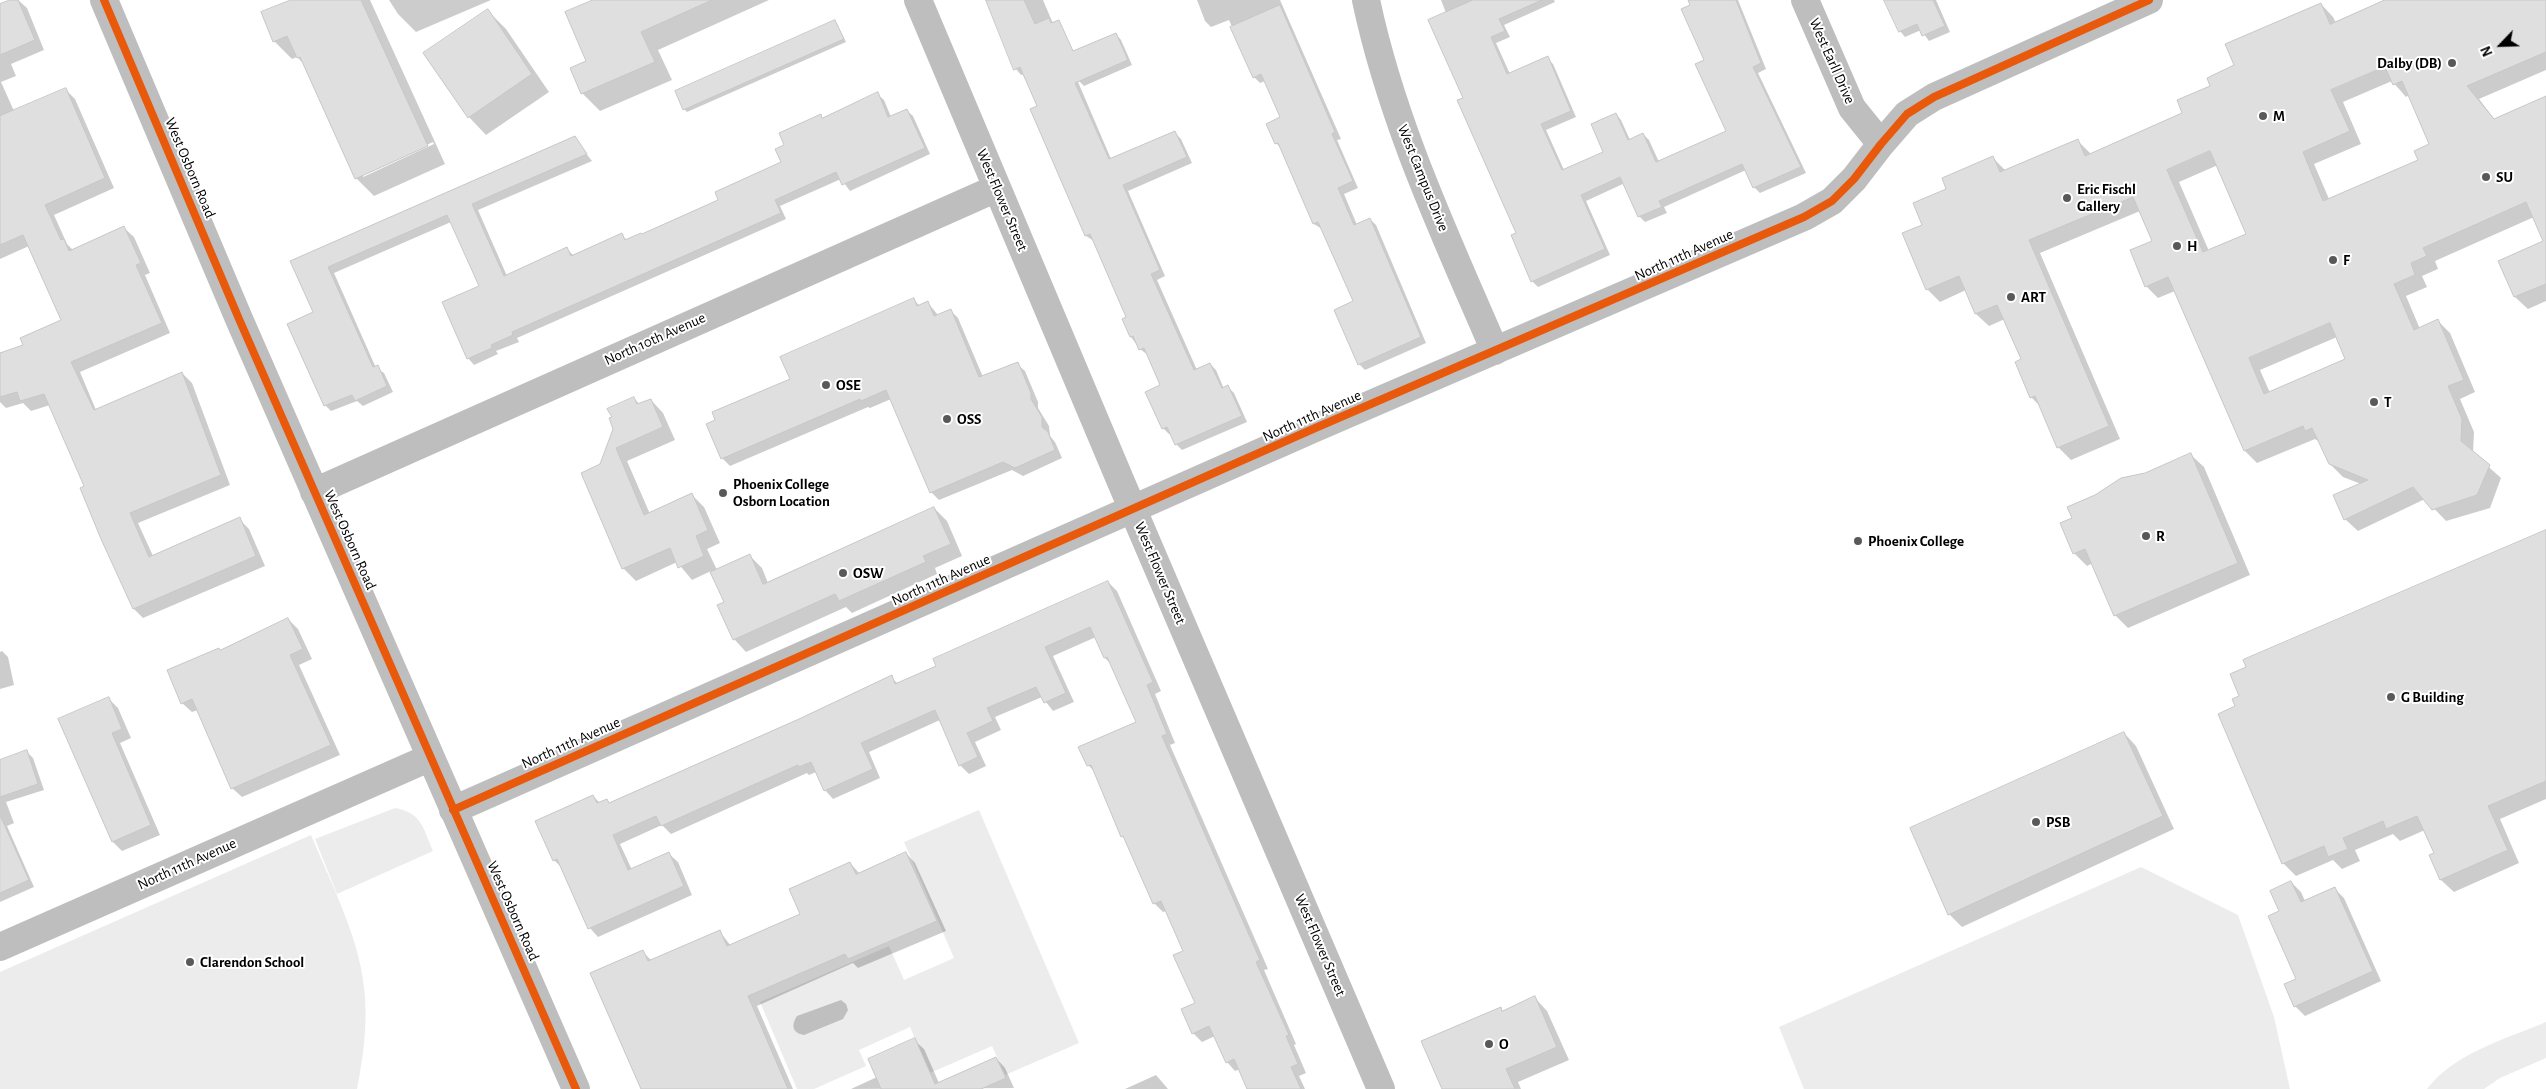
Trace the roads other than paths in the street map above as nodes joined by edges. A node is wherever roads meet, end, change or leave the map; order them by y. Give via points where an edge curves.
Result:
1 (104, 0) edge
2 (918, 0) edge
3 (1366, 0) edge
4 (1805, 0) edge
5 (2149, 0) edge
6 (1881, 144) junction
7 (997, 188) junction
8 (1495, 351) junction
9 (314, 492) junction
10 (1133, 510) junction
11 (429, 758) junction
12 (453, 810) junction
13 (0, 948) edge
14 (576, 1089) edge
15 (1382, 1089) edge

1 - 9 street, West Osborn Road
2 - 7 street, West Flower Street
3 - 8 street, West Campus Drive via 1380,62 1406,140
4 - 6 street, West Earll Drive via 1852,108
5 - 6 street, North 11th Avenue via 1934,96 1908,114
6 - 8 street, North 11th Avenue via 1854,179 1832,200 1804,217
7 - 9 street, North 10th Avenue
7 - 10 street, West Flower Street
8 - 10 street, North 11th Avenue
9 - 11 street, West Osborn Road
10 - 12 street, North 11th Avenue
10 - 15 street, West Flower Street
11 - 12 street, West Osborn Road
11 - 13 street, North 11th Avenue
12 - 14 street, West Osborn Road

